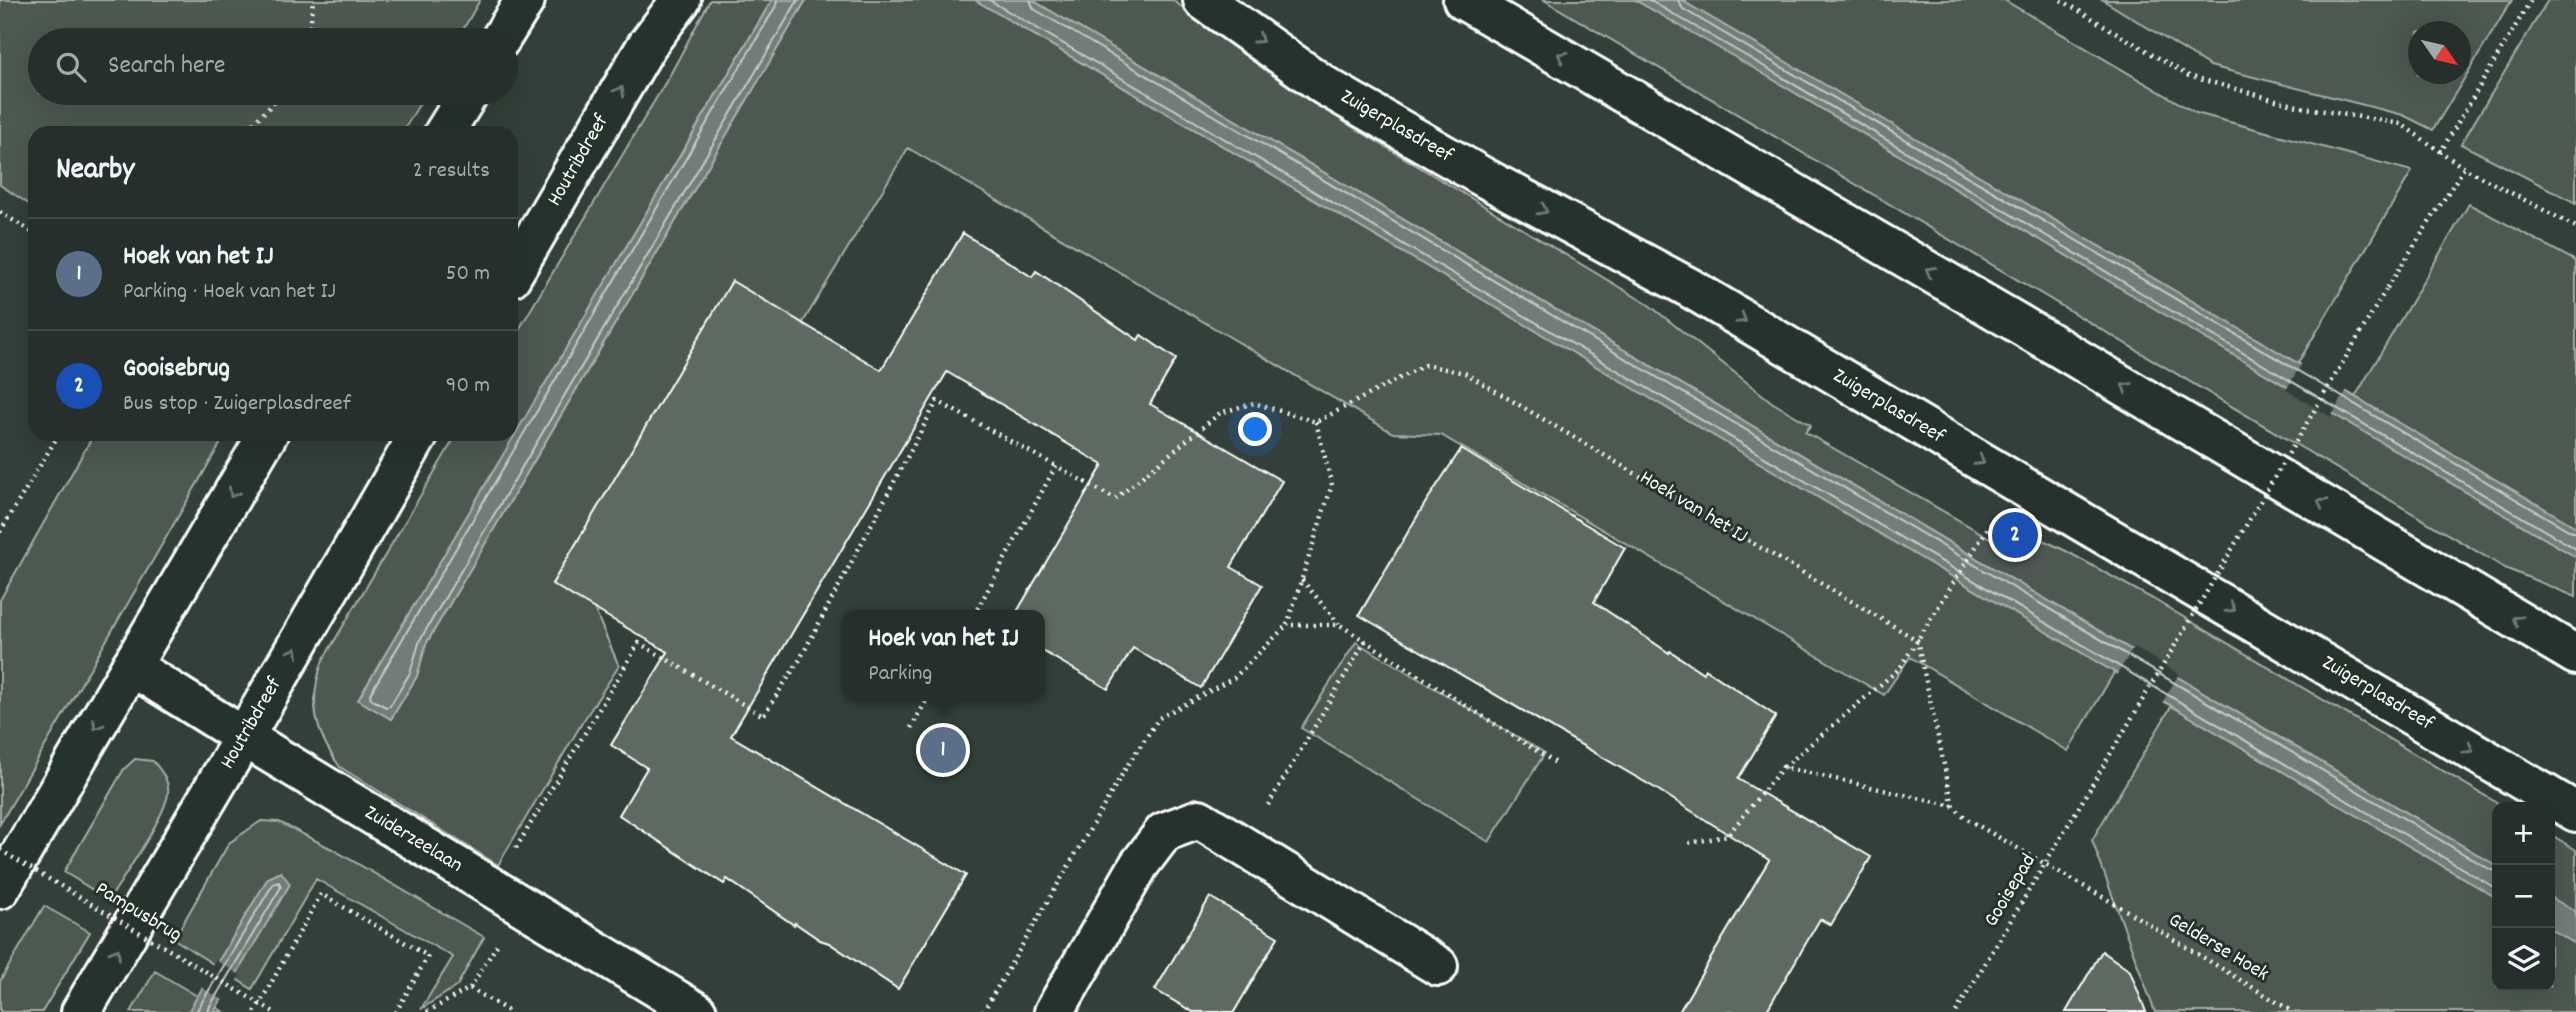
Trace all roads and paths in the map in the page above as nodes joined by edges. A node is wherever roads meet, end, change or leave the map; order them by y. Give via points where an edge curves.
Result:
1 (313, 0) edge
2 (525, 0) edge
3 (661, 0) edge
4 (681, 0) edge
5 (1203, 0) edge
6 (1463, 0) edge
7 (2061, 0) edge
8 (2531, 0) edge
9 (310, 28) edge
10 (508, 28) edge
11 (647, 45) junction
12 (272, 105) edge
13 (462, 105) edge
14 (250, 126) edge
15 (448, 126) edge
16 (2440, 153) junction
17 (2464, 168) junction
18 (0, 212) edge
19 (2576, 227) edge
20 (28, 230) edge
21 (518, 265) edge
22 (1316, 422) junction
23 (55, 441) edge
24 (264, 441) edge
25 (415, 441) edge
26 (1056, 466) junction
27 (1991, 523) dead end
28 (0, 533) edge
29 (1301, 580) junction
30 (977, 610) edge
31 (1287, 625) junction
32 (1340, 625) junction
33 (1366, 640) junction
34 (1917, 640) junction
35 (2576, 655) edge
36 (131, 666) junction
37 (926, 701) edge
38 (911, 728) dead end
39 (244, 737) junction
40 (1559, 765) dead end
41 (1783, 767) junction
42 (1952, 806) junction
43 (2576, 811) edge
44 (1689, 843) dead end
45 (1244, 845) junction
46 (0, 850) edge
47 (2045, 864) junction
48 (0, 889) edge
49 (507, 897) junction
50 (1438, 966) dead end
51 (470, 988) junction
52 (82, 1012) edge
53 (254, 1012) edge
54 (274, 1012) edge
55 (396, 1012) edge
56 (427, 1012) edge
57 (510, 1012) edge
58 (696, 1012) edge
59 (983, 1012) edge
60 (1054, 1012) edge
61 (1956, 1012) edge
62 (2292, 1012) edge

1 - 9 path
2 - 10 main road
3 - 11 main road, Houtribdreef
4 - 11 main road, Houtribdreef
5 -> 43 main road, Zuigerplasdreef via 1325,86 1690,288
35 -> 6 main road
7 - 16 path via 2189,76 2301,107 2401,124
8 - 16 path
21 -> 11 main road, Houtribdreef
12 - 14 path
13 - 15 main road
16 - 17 path
17 - 19 path
17 - 47 path, Gooisepad, bridge via 2387,288
18 - 20 path
22 - 26 path via 1254,403 1220,413 1115,499
22 - 29 path via 1332,485
22 - 34 path, Hoek van het IJ via 1425,365 1465,373
23 - 28 path
24 -> 36 main road
39 -> 25 main road, Houtribdreef
26 - 30 path
26 - 49 path via 937,401 799,661 763,716 639,643
27 - 34 path
29 - 31 path
29 - 32 path
31 - 32 path
31 - 59 path via 1234,678 1159,718
32 - 33 path
33 - 40 path
33 - 45 path
34 - 41 path via 1900,668
34 - 42 path
36 - 39 main road, Zuiderzeelaan
36 -> 48 main road
37 - 38 path
39 - 49 main road, Zuiderzeelaan
52 -> 39 main road, Houtribdreef
41 - 42 path
41 - 44 path via 1727,836
42 - 47 path, Gelderse Hoek
45 - 50 main road
45 - 60 main road via 1199,820 1164,832 1139,865
46 - 54 path, Pampusbrug, bridge
47 - 61 path, Gooisepad
47 - 62 path, Gelderse Hoek
49 - 51 path
49 - 58 main road, Zuiderzeelaan
51 - 56 path
51 - 57 path
53 - 55 path via 321,894 428,956

